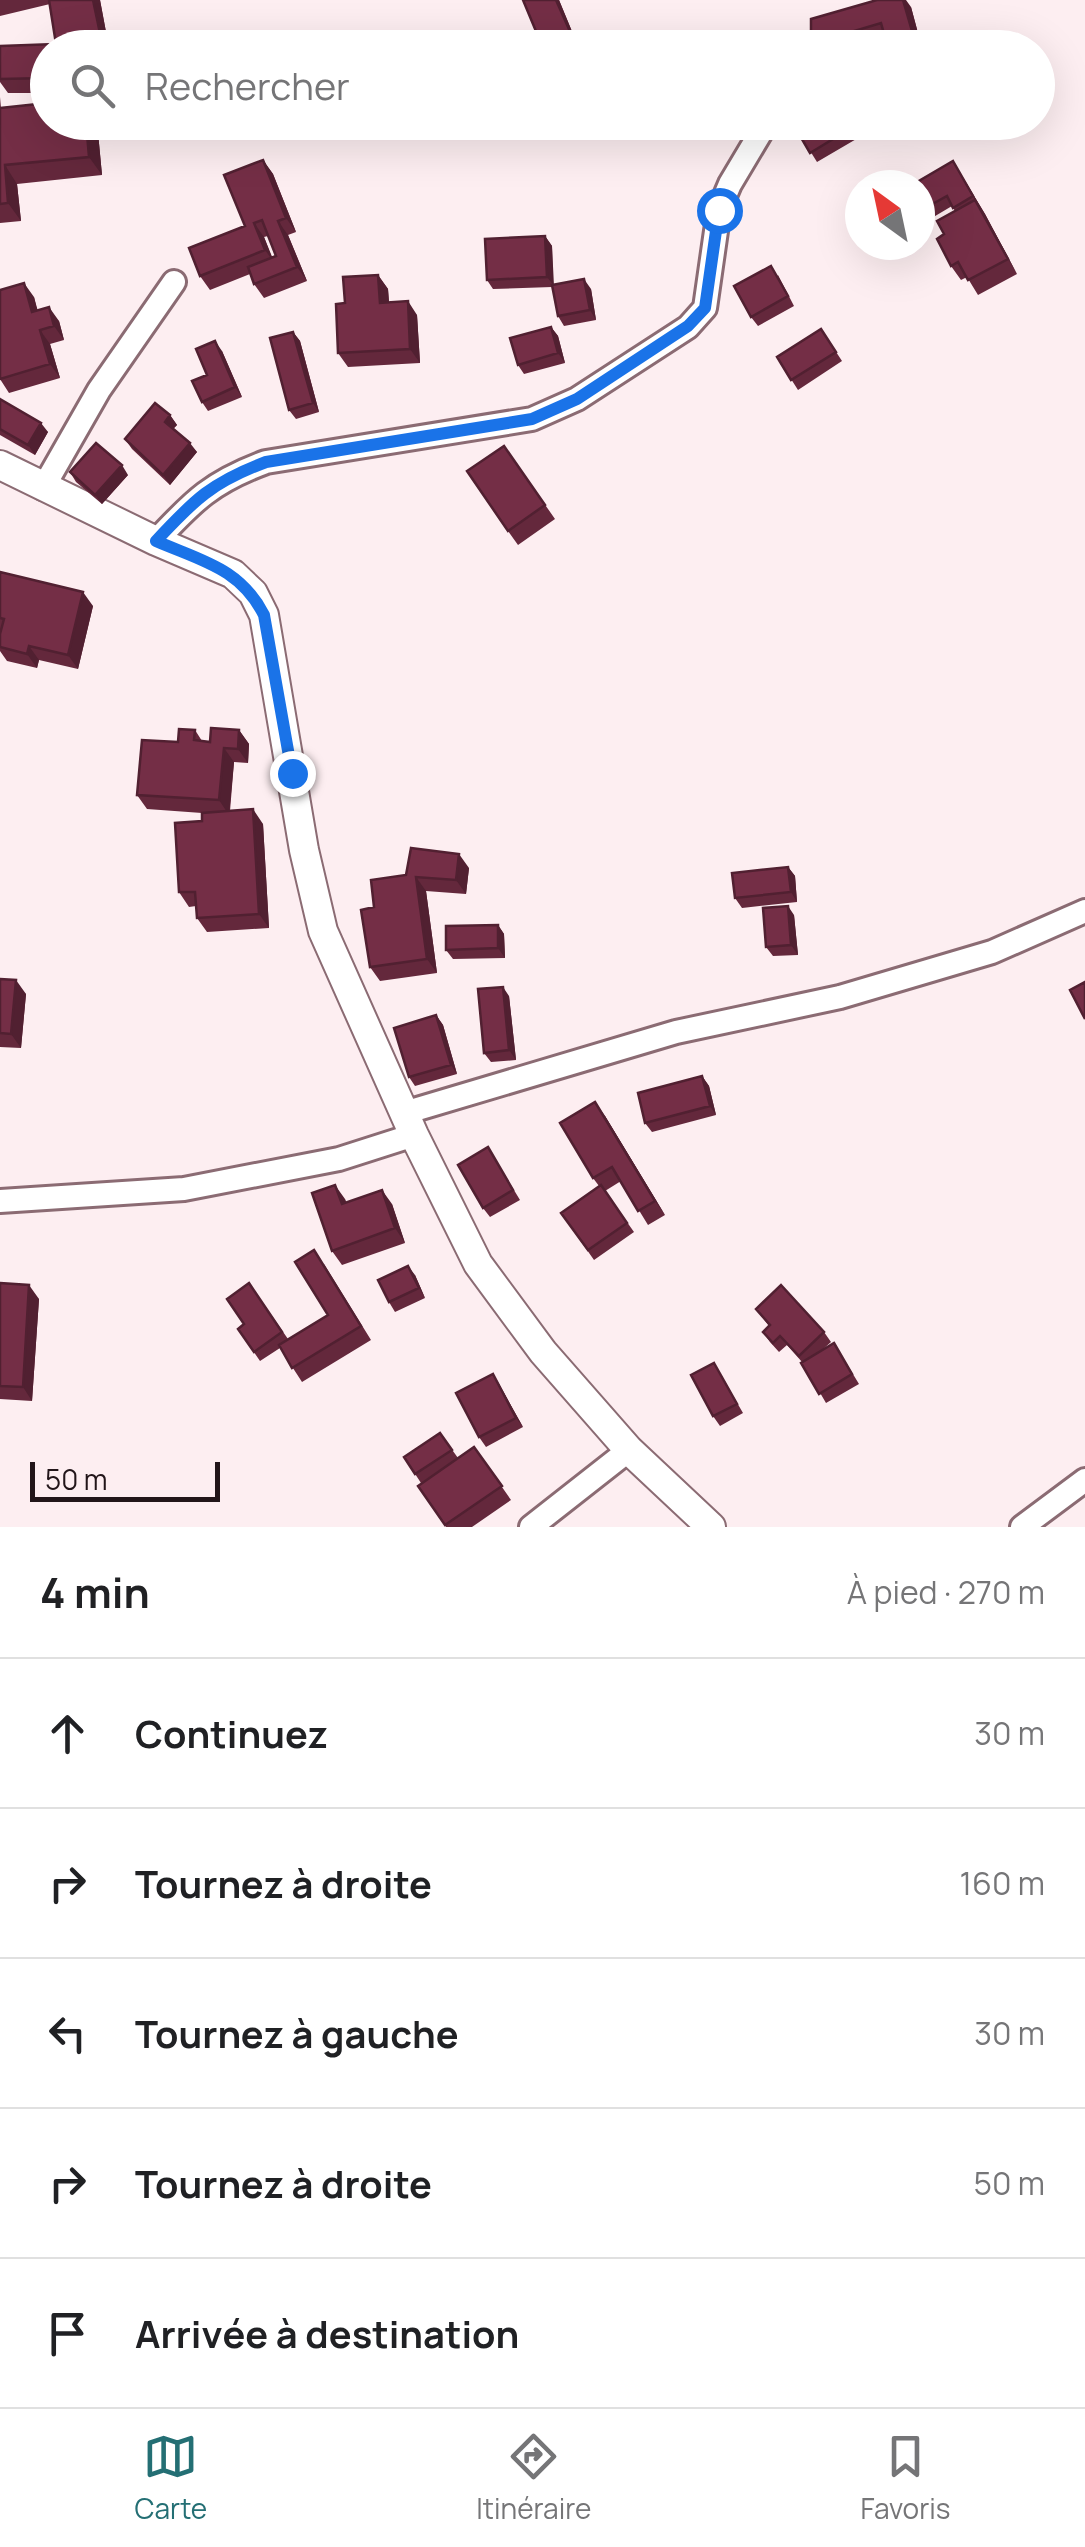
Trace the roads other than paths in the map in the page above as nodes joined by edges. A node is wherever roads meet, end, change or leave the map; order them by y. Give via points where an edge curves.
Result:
1 (756, 140) edge
2 (174, 282) dead end
3 (0, 465) edge
4 (43, 488) junction
5 (156, 541) junction
6 (1085, 911) edge
7 (409, 1124) junction
8 (0, 1201) edge
9 (629, 1450) junction
10 (1085, 1480) edge
11 (531, 1527) edge
12 (712, 1527) edge
13 (1022, 1527) edge

1 - 5 street via 719,210 705,308 688,326 577,399 532,419 266,462 231,475 198,495
2 - 4 street via 99,390
3 - 4 street
4 - 5 street
5 - 7 street via 233,574 264,615 324,932
6 - 7 street via 992,952 840,997 676,1032
7 - 8 street via 339,1158 184,1189
7 - 9 street via 478,1264 542,1352
9 - 11 street
9 - 12 street
10 - 13 street

